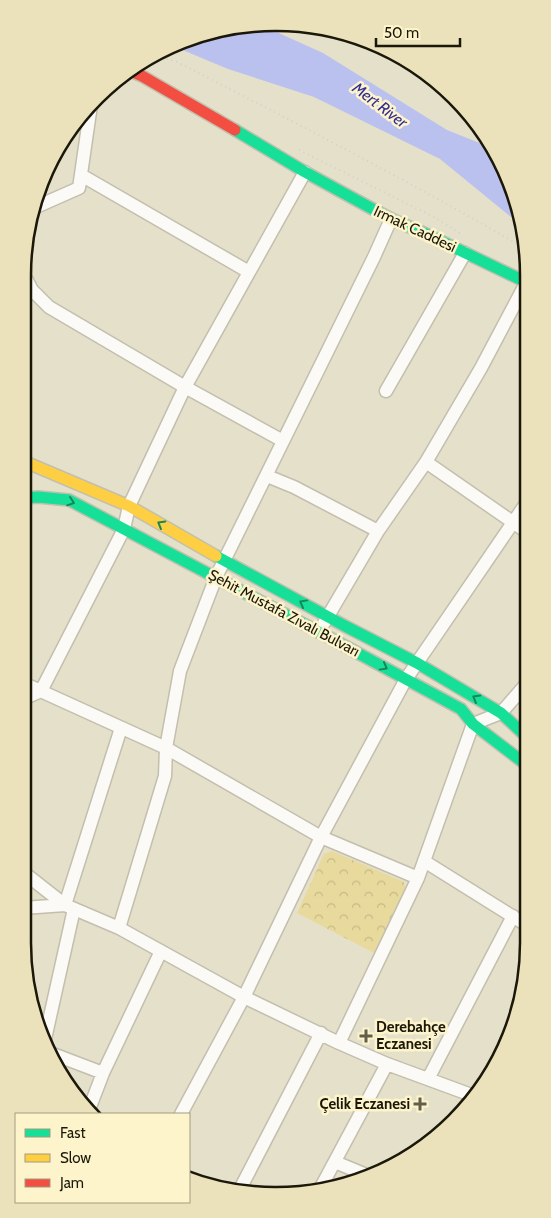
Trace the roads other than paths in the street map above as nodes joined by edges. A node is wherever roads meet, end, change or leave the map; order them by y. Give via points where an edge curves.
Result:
1 (137, 74) edge
2 (89, 118) edge
3 (304, 172) junction
4 (81, 175) junction
5 (42, 203) edge
6 (391, 219) junction
7 (466, 252) junction
8 (249, 272) junction
9 (520, 280) edge
10 (31, 289) edge
11 (520, 294) edge
12 (185, 387) junction
13 (386, 391) dead end
14 (283, 441) junction
15 (426, 462) junction
16 (31, 465) edge
17 (267, 476) junction
18 (31, 497) edge
19 (129, 506) junction
20 (520, 512) edge
21 (513, 523) junction
22 (520, 528) edge
23 (124, 529) junction
24 (378, 531) junction
25 (225, 561) junction
26 (216, 577) junction
27 (327, 617) junction
28 (320, 632) junction
29 (417, 663) junction
30 (406, 679) junction
31 (31, 687) edge
32 (41, 691) junction
33 (520, 691) edge
34 (31, 695) edge
35 (501, 713) junction
36 (473, 724) junction
37 (121, 728) junction
38 (520, 731) edge
39 (166, 748) junction
40 (520, 760) edge
41 (321, 837) junction
42 (424, 861) junction
43 (418, 878) junction
44 (31, 879) edge
45 (69, 907) junction
46 (31, 908) edge
47 (514, 916) junction
48 (520, 920) edge
49 (119, 928) junction
50 (161, 951) junction
51 (244, 997) junction
52 (46, 1027) edge
53 (321, 1033) junction
54 (339, 1043) junction
55 (59, 1057) edge
56 (387, 1064) junction
57 (102, 1074) junction
58 (428, 1079) junction
59 (467, 1093) edge
60 (91, 1103) edge
61 (182, 1113) edge
62 (335, 1162) junction
63 (359, 1172) edge
64 (324, 1182) edge
65 (241, 1185) edge

1 - 3 main road, Irmak Caddesi
2 - 4 street
3 - 6 main road, Irmak Caddesi
3 - 8 street
4 - 5 street via 79,188
4 - 8 street
6 - 7 main road, Irmak Caddesi
6 - 14 street
7 - 9 main road, Irmak Caddesi
7 - 13 street
8 - 12 street
10 - 12 street via 49,307
11 - 15 street
12 - 14 street
12 - 19 street
14 - 17 street
15 - 21 street
15 - 24 street
16 - 19 main road, Şehit Mustafa Zıvalı Bulvarı
17 - 24 street
17 - 25 street
18 -> 23 main road, Şehit Mustafa Zıvalı Bulvarı via 69,500
19 - 23 street
25 -> 19 main road, Şehit Mustafa Zıvalı Bulvarı
20 - 21 street
21 - 22 street
21 - 29 street
23 - 26 main road, Şehit Mustafa Zıvalı Bulvarı
23 - 32 street
24 - 27 street
25 - 26 street
27 -> 25 main road, Şehit Mustafa Zıvalı Bulvarı
26 - 28 main road, Şehit Mustafa Zıvalı Bulvarı
26 - 39 street via 180,671
27 - 28 street
27 - 29 main road, Şehit Mustafa Zıvalı Bulvarı
28 -> 30 main road, Şehit Mustafa Zıvalı Bulvarı
29 - 30 street
35 -> 29 main road, Şehit Mustafa Zıvalı Bulvarı
30 - 36 main road, Şehit Mustafa Zıvalı Bulvarı via 460,709
30 - 41 street
31 - 32 street
32 - 34 street
32 - 37 street
33 - 35 street
35 - 36 street
35 - 38 main road, Şehit Mustafa Zıvalı Bulvarı
36 - 40 main road, Şehit Mustafa Zıvalı Bulvarı
36 - 42 street
37 - 39 street
37 - 45 street
39 - 41 street
39 - 49 street via 165,776
41 - 43 street
41 - 51 street
42 - 43 street
42 - 47 street
43 - 54 street
44 - 45 street
45 - 46 street
45 - 49 street
45 - 52 street
47 - 48 street
47 - 58 street
49 - 50 street
50 - 51 street
50 - 57 street
51 - 53 street
51 - 61 street
53 - 54 street
53 - 65 street
54 - 56 street
55 - 57 street
56 - 58 street
56 - 62 street
57 - 60 street
58 - 59 street
62 - 63 street
62 - 64 street

